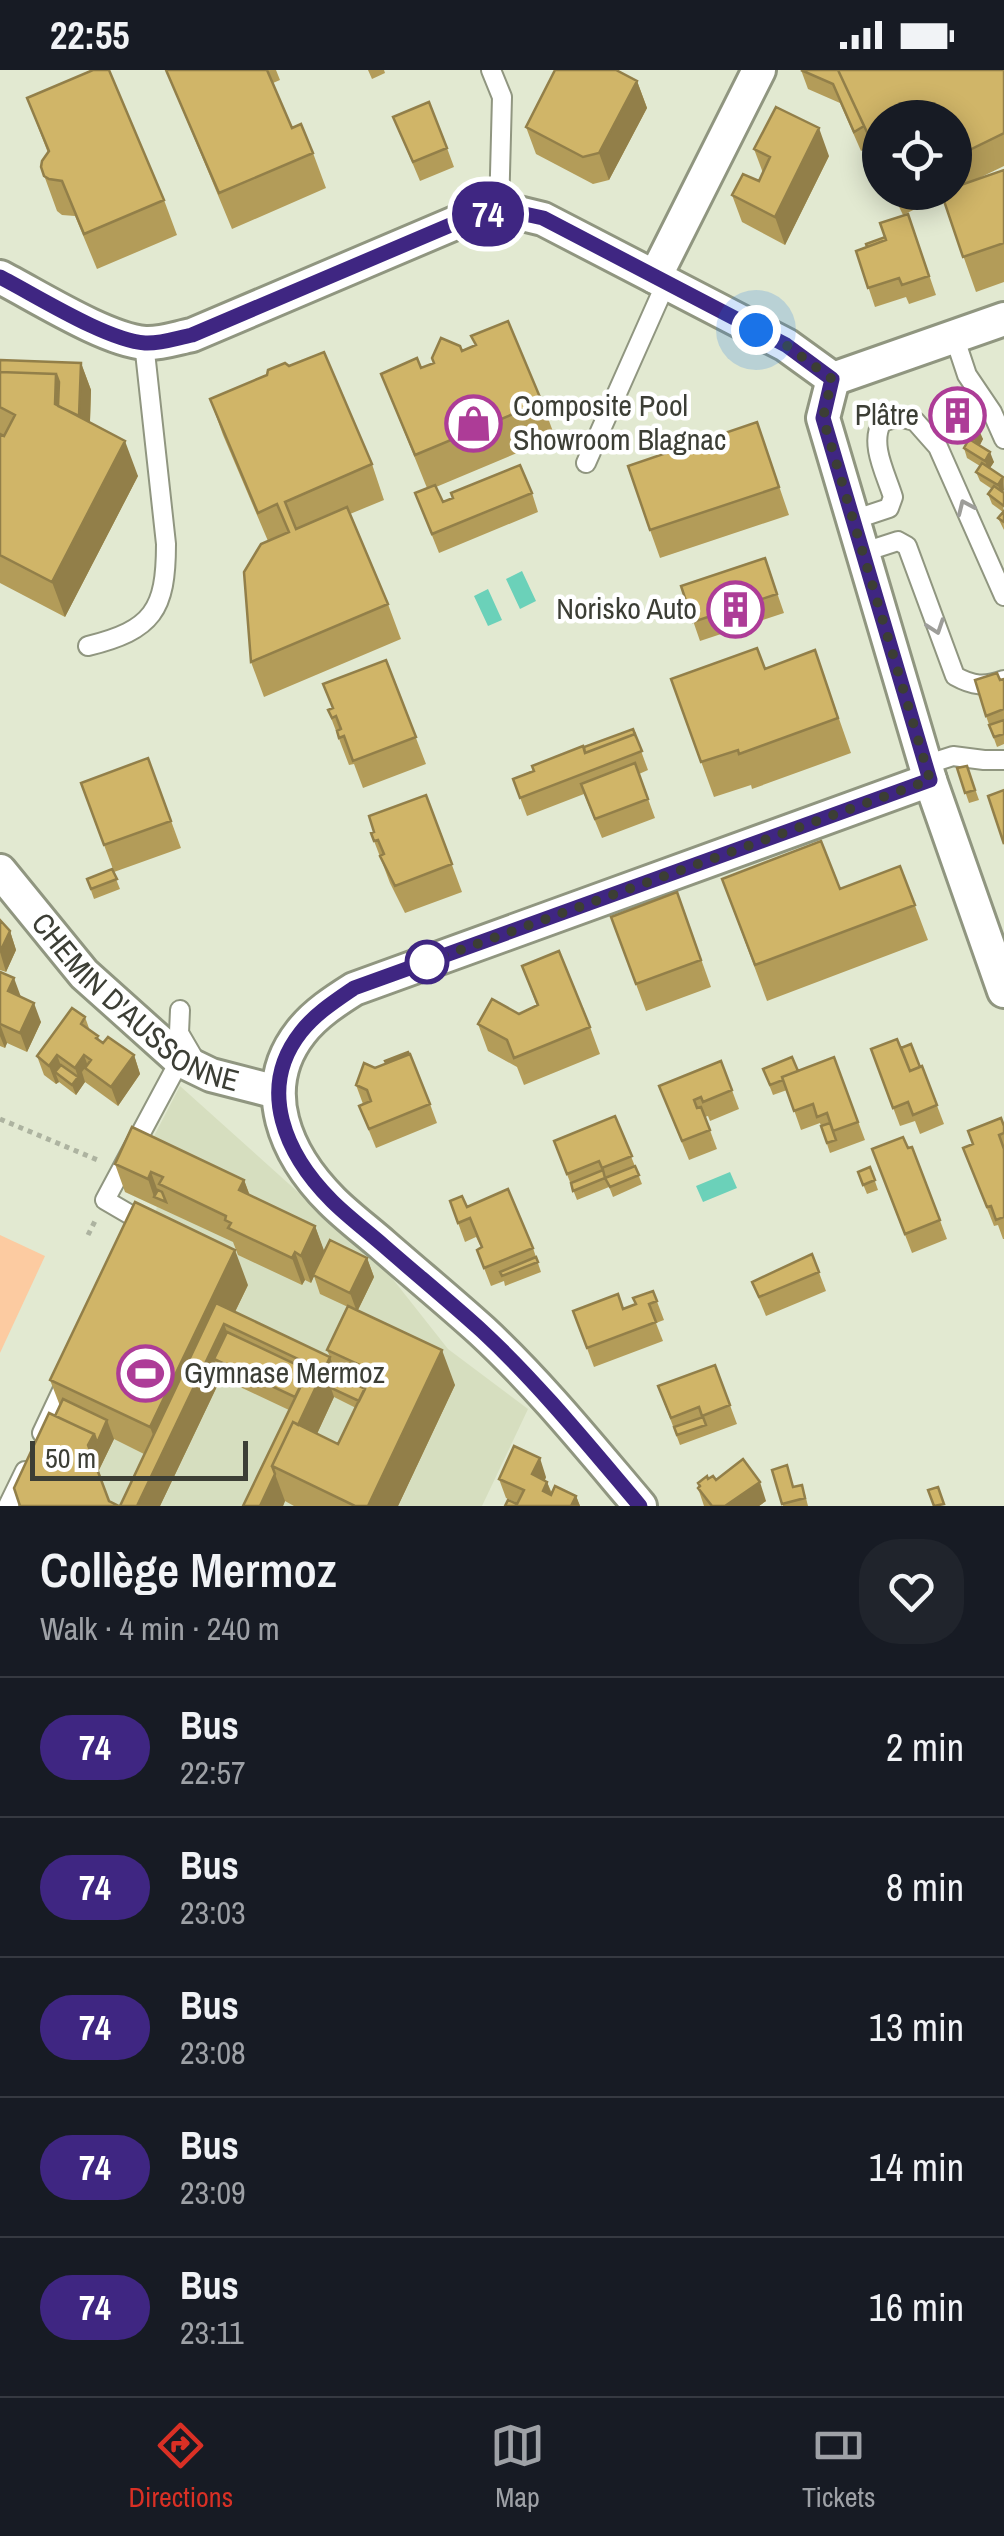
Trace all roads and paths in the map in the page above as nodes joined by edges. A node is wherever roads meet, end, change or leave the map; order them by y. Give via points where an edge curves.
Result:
1 (491, 70) edge
2 (759, 70) edge
3 (498, 212) junction
4 (0, 277) edge
5 (660, 280) junction
6 (1004, 319) edge
7 (954, 336) junction
8 (144, 343) junction
9 (832, 379) junction
10 (1004, 439) edge
11 (586, 464) dead end
12 (853, 520) junction
13 (864, 552) junction
14 (1004, 596) edge
15 (88, 646) dead end
16 (1004, 680) edge
17 (1004, 760) edge
18 (927, 773) junction
19 (0, 871) edge
20 (1004, 991) edge
21 (180, 1010) dead end
22 (180, 1060) junction
23 (211, 1075) junction
24 (276, 1092) junction
25 (0, 1119) edge
26 (121, 1170) junction
27 (133, 1239) edge
28 (74, 1364) edge
29 (8, 1506) edge
30 (640, 1506) edge

1 - 3 lane via 502,97
2 - 5 street
3 - 5 street via 543,218
3 - 8 street via 467,218 192,335
4 - 8 street via 107,333
5 - 9 street via 786,345
5 - 11 lane
6 - 7 street
7 - 9 street
7 - 10 lane via 967,375
8 - 15 lane via 166,573 148,620
9 - 12 street via 823,418
12 - 13 street
14 -> 12 lane via 938,446 915,421 900,417 876,431 894,497 888,508
13 -> 16 lane via 898,541 908,546 955,676 972,686
13 - 18 street
17 - 18 lane via 953,756
18 - 20 street
18 - 24 street via 354,988 301,1032
19 - 22 street, CHEMIN D'AUSSONNE via 84,974
21 - 23 lane via 179,1033 189,1054
22 - 23 street, CHEMIN D'AUSSONNE
22 - 26 lane
23 - 24 street, CHEMIN D'AUSSONNE
24 - 30 street, CHEMIN D'AUSSONNE via 286,1134 331,1200 483,1332
25 - 26 path
26 - 27 lane via 105,1200 141,1221
28 - 29 lane

